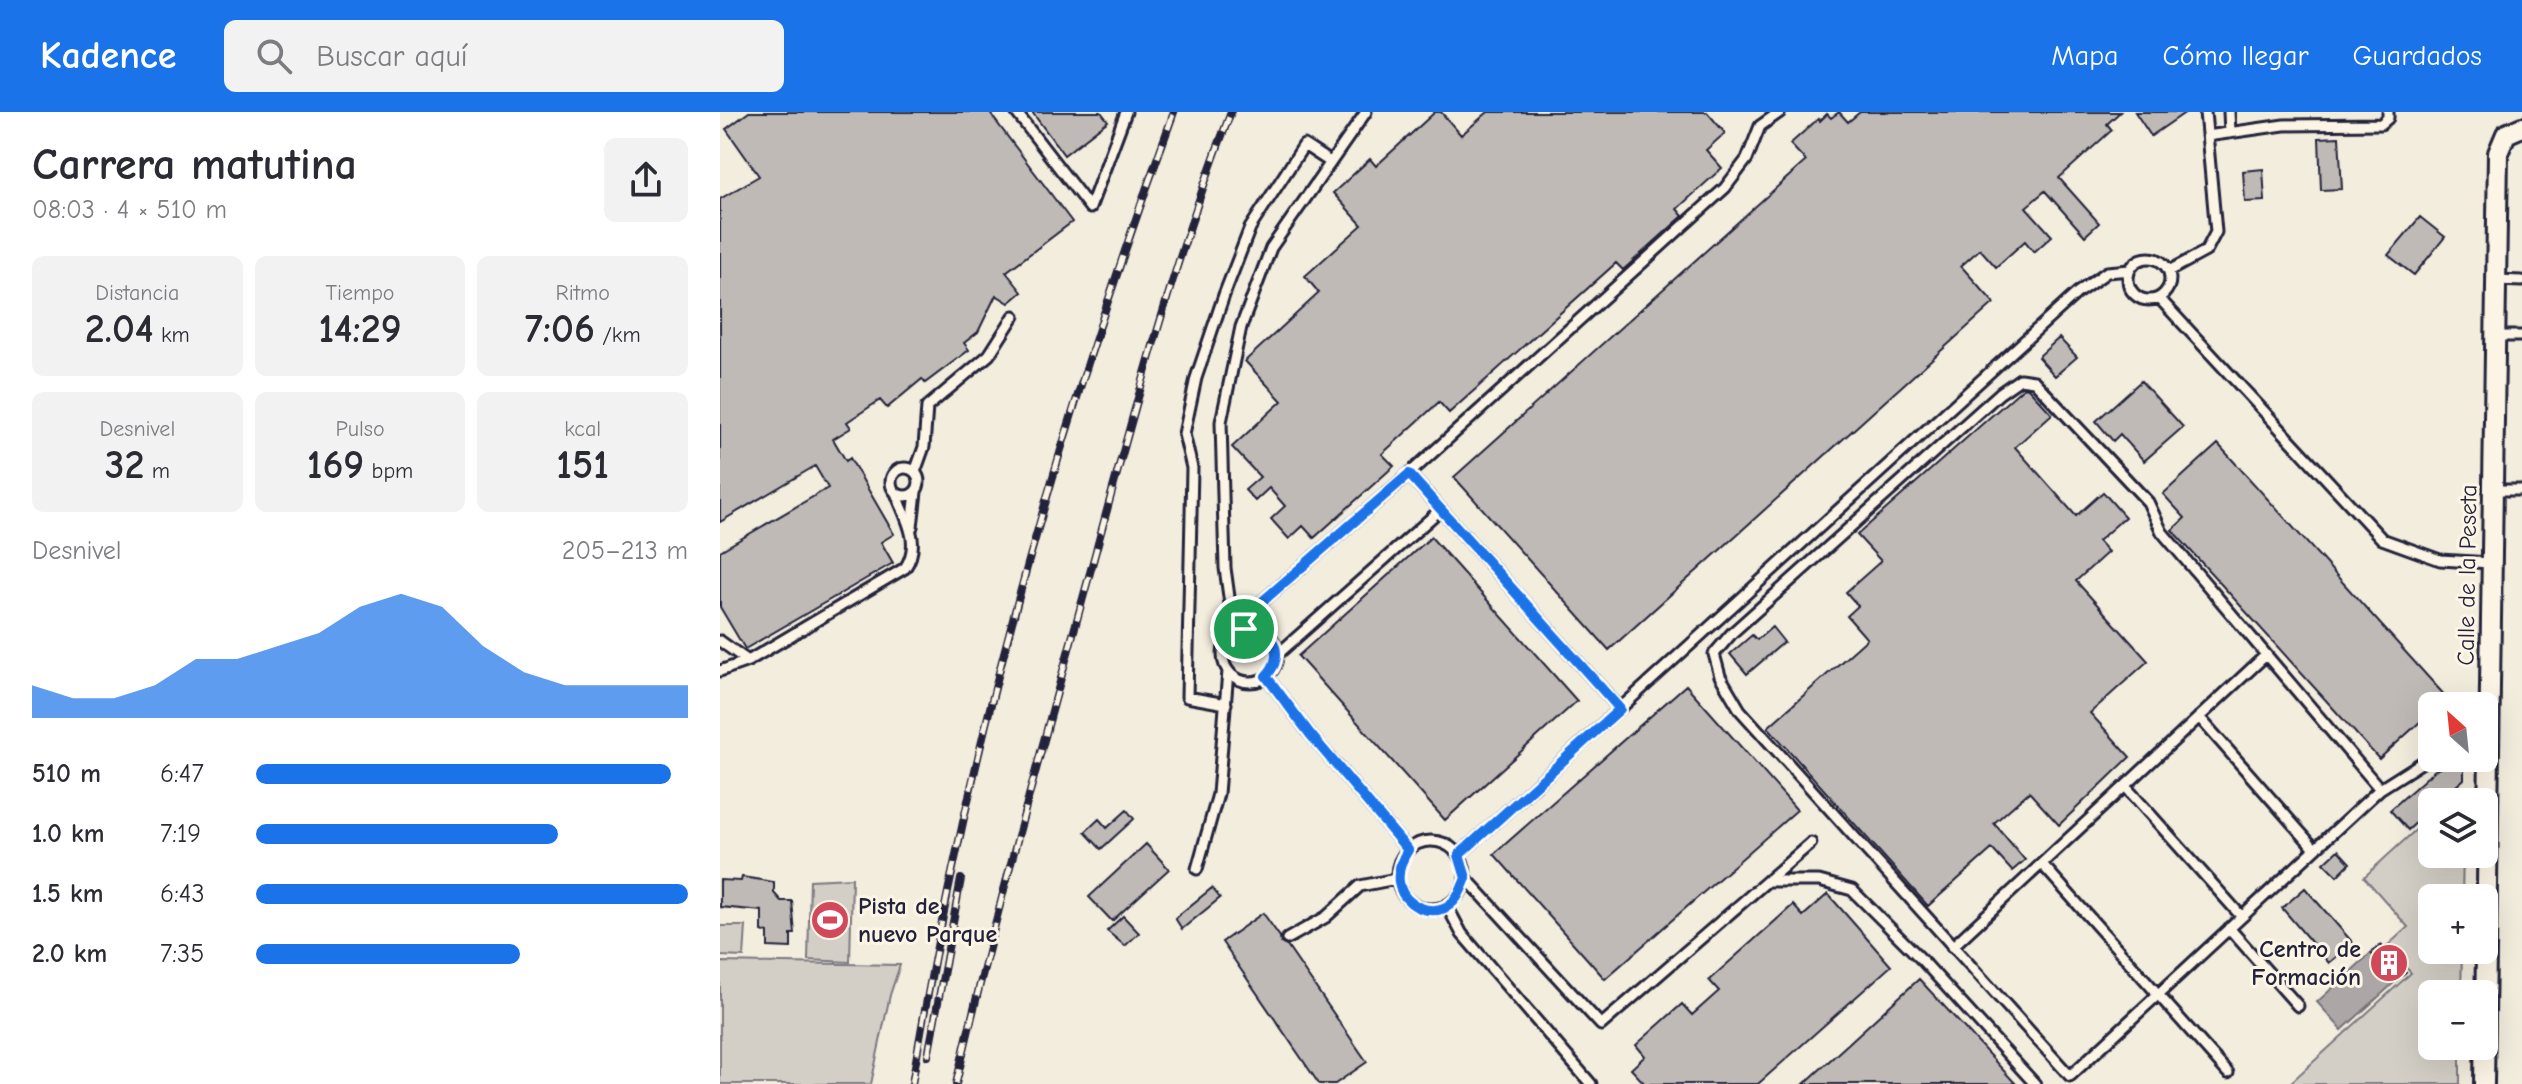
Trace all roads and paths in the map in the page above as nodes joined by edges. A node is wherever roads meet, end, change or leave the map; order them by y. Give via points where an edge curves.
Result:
1 (1016, 112) edge
2 (1126, 112) edge
3 (1366, 112) edge
4 (1780, 112) edge
5 (2205, 112) edge
6 (2229, 112) edge
7 (2284, 112) edge
8 (2388, 112) edge
9 (2284, 125) junction
10 (2522, 127) edge
11 (2230, 133) junction
12 (2207, 136) junction
13 (1330, 162) junction
14 (2130, 270) junction
15 (2169, 271) junction
16 (2496, 280) junction
17 (2522, 281) edge
18 (2159, 298) junction
19 (1014, 316) dead end
20 (2495, 336) junction
21 (2522, 336) edge
22 (915, 472) junction
23 (1409, 474) junction
24 (2492, 490) junction
25 (2522, 490) edge
26 (916, 492) junction
27 (896, 493) junction
28 (1440, 510) junction
29 (911, 530) junction
30 (2491, 563) junction
31 (1239, 631) junction
32 (720, 641) edge
33 (1278, 654) junction
34 (2266, 655) junction
35 (748, 661) junction
36 (720, 671) edge
37 (1228, 671) junction
38 (1266, 676) junction
39 (2487, 692) edge
40 (1226, 704) junction
41 (1620, 709) junction
42 (2199, 717) junction
43 (2418, 765) edge
44 (2486, 772) edge
45 (2125, 786) junction
46 (2380, 789) junction
47 (1811, 843) dead end
48 (2315, 849) junction
49 (1408, 850) junction
50 (1459, 855) junction
51 (2042, 864) junction
52 (1197, 869) dead end
53 (1466, 878) junction
54 (1396, 879) junction
55 (1768, 881) junction
56 (1447, 906) junction
57 (2242, 917) junction
58 (2229, 928) junction
59 (1287, 939) dead end
60 (1952, 947) junction
61 (2158, 995) junction
62 (2298, 1006) dead end
63 (2228, 1073) dead end
64 (1591, 1084) edge
65 (2035, 1084) edge
66 (2484, 1084) edge

1 - 2 lane via 1090,208
3 - 13 lane
4 - 23 lane via 1760,126 1747,159 1725,188
5 - 12 lane
6 - 11 lane
7 - 9 lane
8 - 9 lane via 2381,124
9 - 11 lane
10 - 16 street, Calle de la Peseta via 2506,134 2498,153
11 - 12 lane
12 - 15 lane via 2213,242
13 - 31 lane via 1271,248 1241,327 1221,422 1225,568
13 - 40 lane via 1304,145 1250,228 1196,378 1184,434 1192,468 1187,697
14 - 15 lane via 2140,260 2153,258
14 - 18 lane via 2128,284 2135,296
14 - 41 lane via 2107,272 2077,293
15 - 18 lane via 2170,285
16 - 17 lane
16 - 20 street, Calle de la Peseta
18 - 30 lane via 2382,539 2440,560
19 - 22 lane via 989,355 927,407 924,447
20 - 21 lane
20 - 24 street, Calle de la Peseta
22 - 26 lane
22 - 27 lane via 904,468 894,473 891,484
23 - 28 lane
23 - 31 lane via 1256,607
24 - 25 lane
24 - 30 street, Calle de la Peseta
26 - 27 lane via 906,497
26 - 29 lane
27 - 29 lane
28 - 33 lane
28 - 41 lane
29 - 35 lane via 914,552 898,575
30 - 39 street, Calle de la Peseta
31 - 33 lane via 1264,632
31 - 37 lane via 1224,651
32 - 35 lane
33 - 38 lane
34 - 42 lane
34 - 46 lane
34 - 60 lane via 2162,532 2148,502 2043,389 2020,379 1732,633 1714,654 1740,710
35 - 36 lane
37 - 38 lane via 1246,681
37 - 40 lane
38 - 49 lane
40 - 52 lane via 1218,794
41 - 50 lane
42 - 45 lane
42 - 48 lane
43 - 46 lane
44 - 66 street, Calle de la Peseta
45 - 51 lane
45 - 57 lane
46 - 48 lane
47 - 55 lane
48 - 57 lane
49 - 50 lane via 1429,841 1446,844
49 - 54 lane
50 - 53 lane
51 - 60 lane
51 - 61 lane
53 - 55 lane via 1601,1025
53 - 56 lane
54 - 56 lane via 1406,899 1422,909
54 - 59 lane via 1360,886 1326,917
55 - 65 lane via 1819,881 1852,890
56 - 64 lane via 1462,934
57 - 58 lane
58 - 61 lane
58 - 62 lane
60 - 61 lane via 2070,1076
61 - 63 lane

